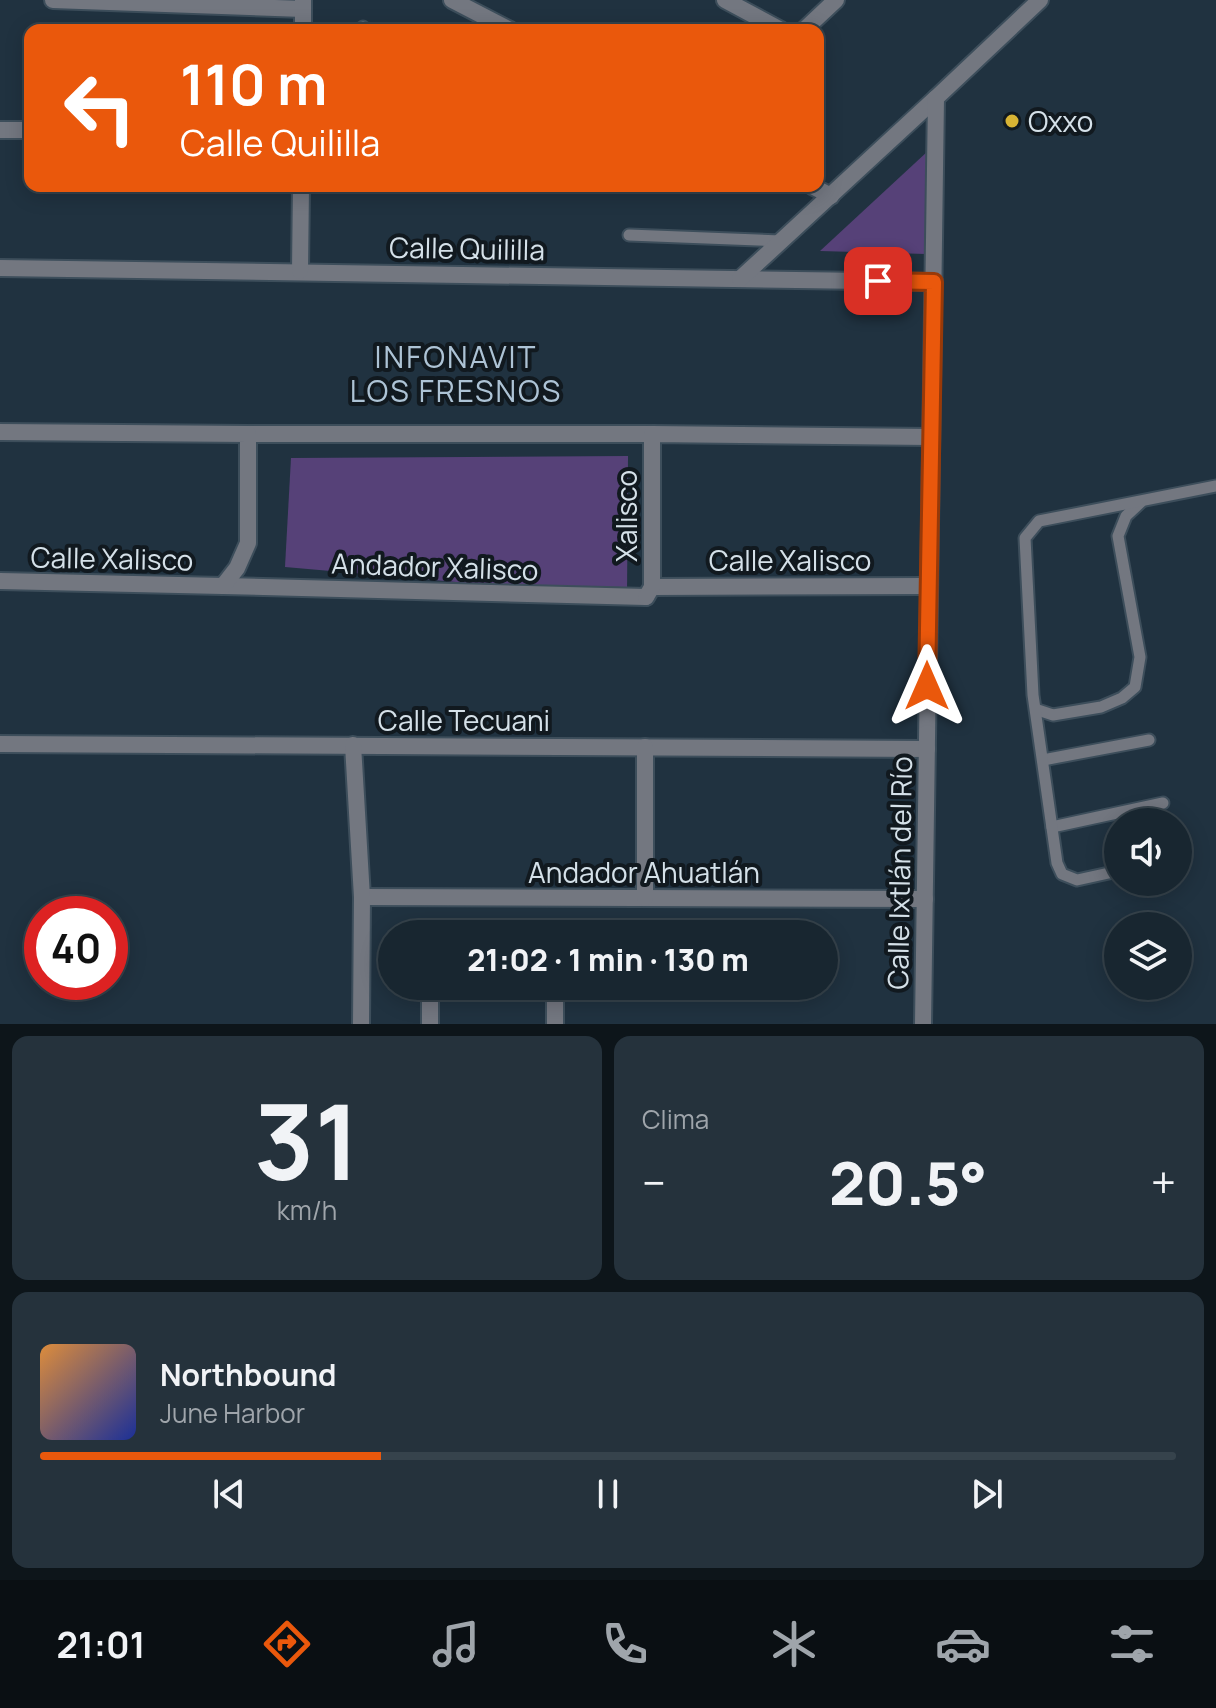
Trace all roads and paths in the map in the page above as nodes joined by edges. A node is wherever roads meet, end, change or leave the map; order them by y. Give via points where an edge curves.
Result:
1 (53, 0) edge
2 (452, 0) edge
3 (725, 0) edge
4 (836, 0) edge
5 (1040, 0) edge
6 (303, 4) edge
7 (498, 24) edge
8 (770, 24) edge
9 (810, 24) edge
10 (936, 98) junction
11 (0, 130) edge
12 (24, 130) edge
13 (301, 192) edge
14 (823, 192) edge
15 (831, 196) junction
16 (629, 235) dead end
17 (780, 241) junction
18 (0, 268) edge
19 (300, 271) junction
20 (740, 279) junction
21 (934, 282) junction
22 (0, 432) edge
23 (248, 434) junction
24 (652, 434) junction
25 (930, 437) junction
26 (1216, 486) edge
27 (1142, 502) junction
28 (0, 581) edge
29 (223, 586) junction
30 (928, 586) junction
31 (649, 592) junction
32 (1038, 710) junction
33 (1149, 740) dead end
34 (0, 744) edge
35 (353, 745) junction
36 (645, 747) junction
37 (927, 749) junction
38 (1043, 760) junction
39 (1163, 803) dead end
40 (1052, 827) junction
41 (1104, 874) edge
42 (362, 897) junction
43 (645, 898) junction
44 (925, 899) junction
45 (430, 1000) edge
46 (555, 1000) edge
47 (361, 1024) edge
48 (430, 1024) edge
49 (555, 1024) edge
50 (923, 1024) edge

1 - 6 street
2 - 7 street
3 - 8 street
4 - 9 street
5 - 10 street
10 - 15 street
10 - 21 street, Calle Ixtlán del Río
11 - 12 street
13 - 19 street
14 - 15 street
15 - 17 street
16 - 17 lane
17 - 20 street
18 - 19 street, Calle Quililla
19 - 20 street, Calle Quililla
20 - 21 street, Calle Quililla
21 - 25 street, Calle Ixtlán del Río
22 - 23 street
23 - 24 street
23 - 29 street via 248,543
24 - 25 street
24 - 31 street, Xalisco
25 - 30 street, Calle Ixtlán del Río
26 - 27 lane
27 - 32 lane via 1039,521 1025,538
27 - 32 lane via 1126,516 1118,536 1140,657 1135,687 1101,707 1053,715
28 - 29 street, Calle Xalisco
29 - 31 street, Andador Xalisco
30 - 31 street, Calle Xalisco
30 - 37 street, Calle Ixtlán del Río
32 - 38 lane
33 - 38 lane
34 - 35 street, Calle Tecuani
35 - 36 street, Calle Tecuani
35 - 42 street
36 - 37 street, Calle Tecuani
36 - 43 street
37 - 44 street, Calle Ixtlán del Río
38 - 40 lane
39 - 40 lane
40 - 41 lane via 1062,874 1077,880
42 - 43 street, Andador Ahuatlán
42 - 47 street
43 - 44 street, Andador Ahuatlán
44 - 50 street, Calle Ixtlán del Río
45 - 48 street
46 - 49 street

